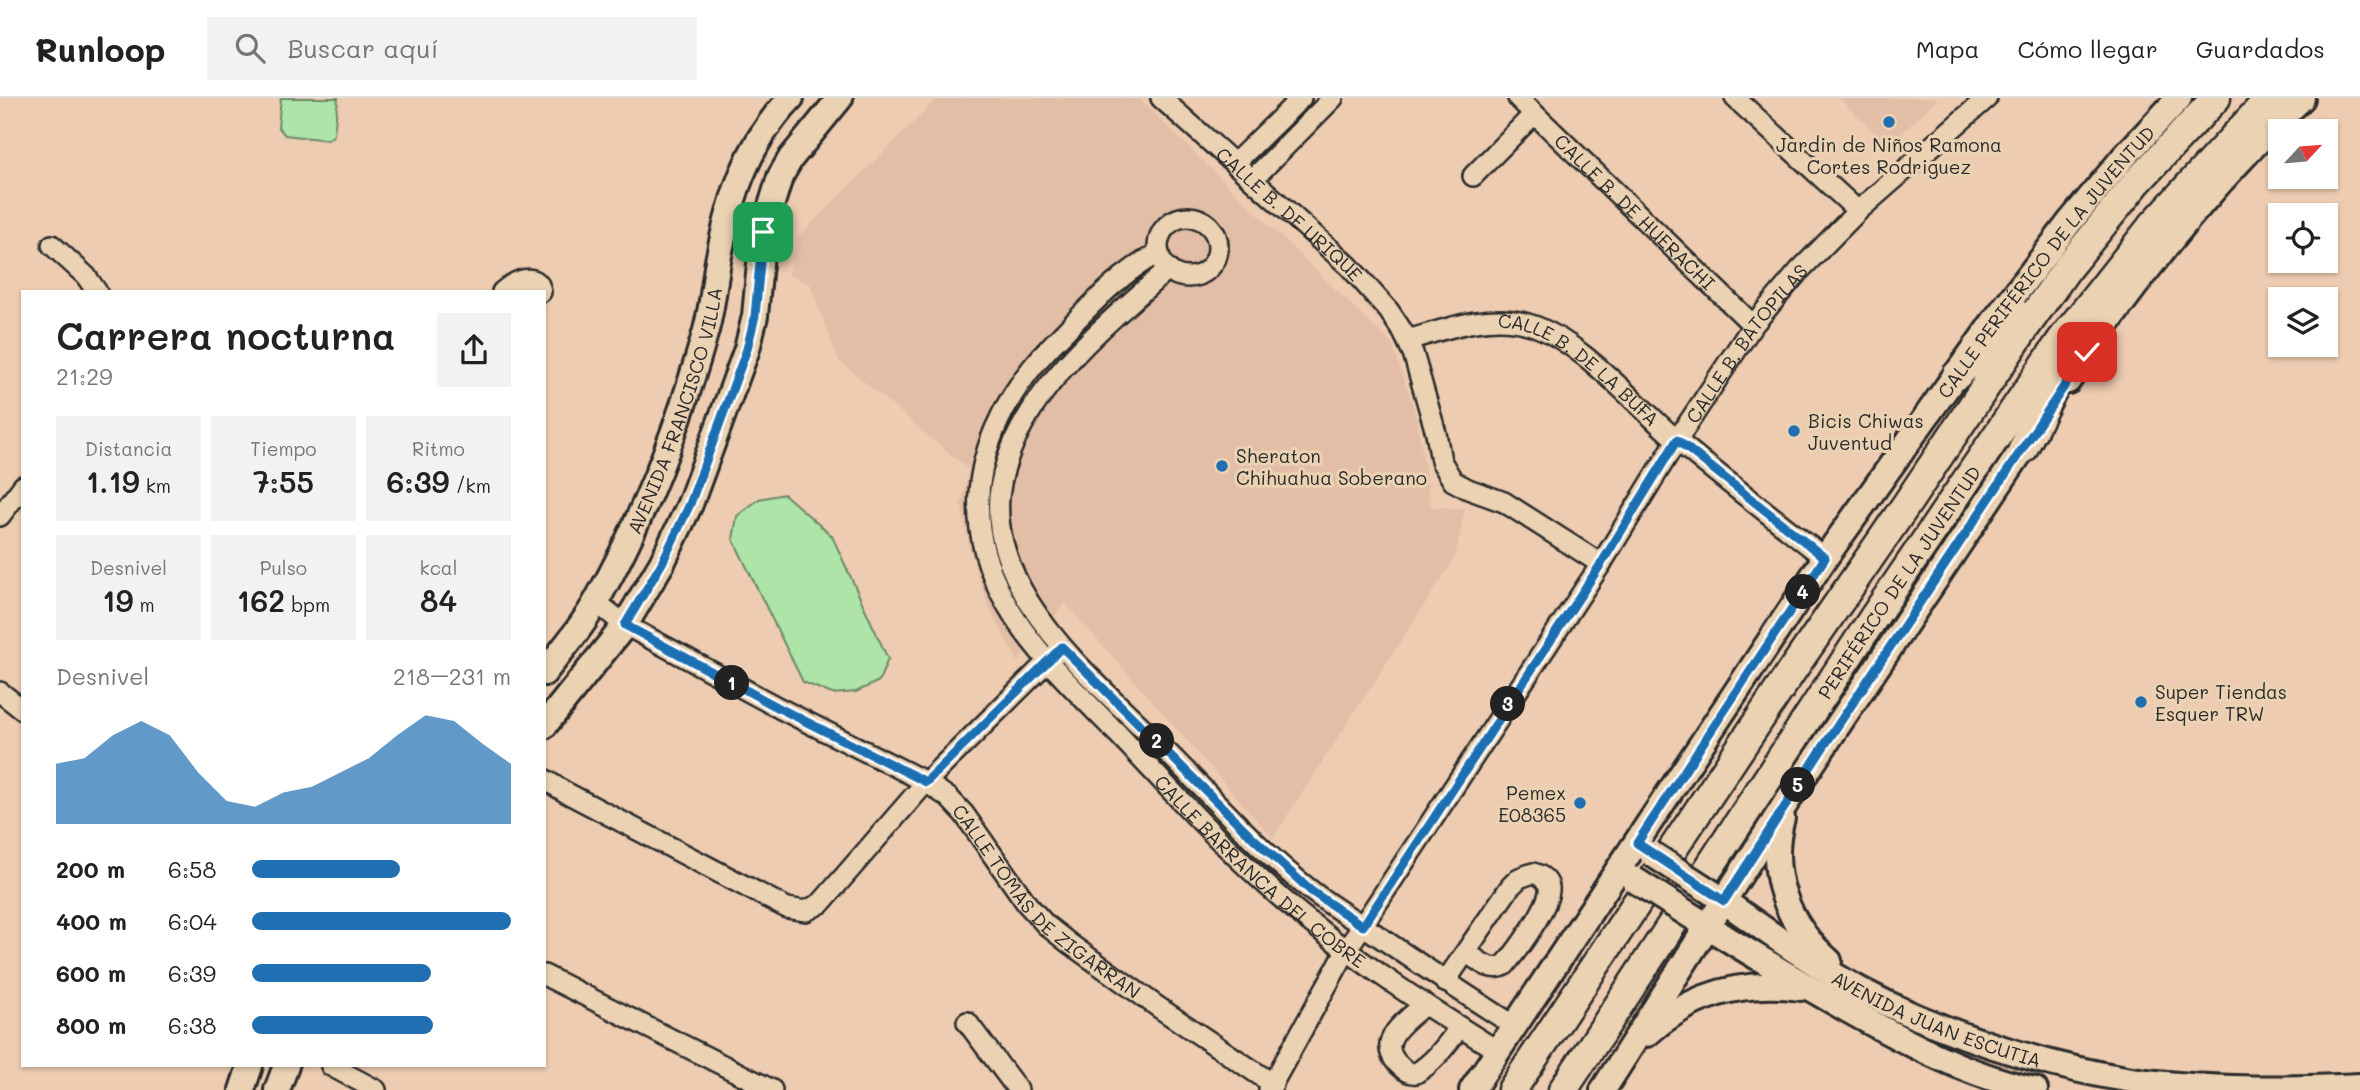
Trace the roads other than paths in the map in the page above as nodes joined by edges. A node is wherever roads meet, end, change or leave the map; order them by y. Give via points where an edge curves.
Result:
1 (791, 98) edge
2 (840, 98) edge
3 (1161, 98) edge
4 (1301, 98) edge
5 (1333, 98) edge
6 (1518, 98) edge
7 (1735, 98) edge
8 (1987, 98) edge
9 (2179, 98) edge
10 (2216, 98) edge
11 (2270, 98) edge
12 (2302, 98) edge
13 (1534, 114) junction
14 (1235, 163) junction
15 (1474, 176) dead end
16 (1253, 179) junction
17 (1858, 211) junction
18 (51, 245) dead end
19 (1163, 261) dead end
20 (2068, 267) junction
21 (2108, 281) junction
22 (96, 290) edge
23 (504, 290) edge
24 (541, 290) edge
25 (1753, 325) junction
26 (1408, 340) junction
27 (1956, 375) junction
28 (1677, 440) junction
29 (2023, 449) junction
30 (21, 489) edge
31 (0, 516) edge
32 (994, 549) junction
33 (1825, 558) junction
34 (1601, 564) junction
35 (596, 602) junction
36 (625, 625) junction
37 (1062, 647) junction
38 (1048, 661) junction
39 (546, 670) edge
40 (0, 692) edge
41 (21, 708) edge
42 (546, 724) edge
43 (546, 780) edge
44 (926, 782) junction
45 (1786, 803) junction
46 (1251, 836) junction
47 (1644, 848) junction
48 (1234, 855) junction
49 (1626, 875) junction
50 (1719, 897) junction
51 (1702, 923) junction
52 (1363, 926) junction
53 (1347, 949) junction
54 (1466, 952) junction
55 (546, 976) edge
56 (1445, 982) junction
57 (1811, 989) junction
58 (1863, 992) junction
59 (1424, 1004) junction
60 (968, 1022) dead end
61 (1516, 1026) junction
62 (1460, 1027) junction
63 (1498, 1051) junction
64 (1626, 1054) junction
65 (2038, 1058) junction
66 (250, 1067) edge
67 (286, 1067) edge
68 (333, 1067) edge
69 (2360, 1086) edge
70 (1271, 1087) edge
71 (2032, 1089) edge
72 (242, 1090) edge
73 (277, 1090) edge
74 (376, 1090) edge
75 (772, 1090) edge
76 (1018, 1090) edge
77 (1472, 1090) edge
78 (1512, 1090) edge
79 (1563, 1090) edge
80 (1603, 1090) edge

1 - 35 main road, AVENIDA FRANCISCO VILLA via 752,152 732,195 714,298 682,405 655,481
2 - 36 main road via 790,158 780,177 763,232 747,349 690,504
3 - 14 street, CALLE B. DE URIQUE
4 - 14 street
5 - 16 street
6 - 13 street, CALLE B. DE HUERACHI
7 - 17 street
8 - 17 street, CALLE B. BATOPILAS
9 - 27 main road, CALLE PERIFÉRICO DE LA JUVENTUD via 2069,223
10 - 20 highway, PERIFÉRICO DE LA JUVENTUD
11 - 21 highway, PERIFÉRICO DE LA JUVENTUD
12 - 29 main road via 2174,234
13 - 15 street
13 - 25 street, CALLE B. DE HUERACHI
14 - 16 street, CALLE B. DE URIQUE
16 - 26 street, CALLE B. DE URIQUE via 1349,267
17 - 25 street, CALLE B. BATOPILAS
18 - 22 street
19 - 32 street via 1131,270 1086,310 1024,377 1009,402 982,467 979,509
20 - 27 highway
20 - 78 highway, PERIFÉRICO DE LA JUVENTUD
21 - 29 highway
21 - 79 highway, PERIFÉRICO DE LA JUVENTUD via 1976,464
23 - 24 street via 530,279 536,280
25 - 28 street, CALLE B. BATOPILAS
26 - 28 street, CALLE B. DE LA BUFA via 1461,325 1503,320 1528,324 1577,350
26 - 34 street, CALLE B. DE URIQUE via 1441,461 1453,481 1504,502
27 - 33 main road, CALLE PERIFÉRICO DE LA JUVENTUD
28 - 33 street, CALLE B. DE LA BUFA
28 - 34 street, CALLE B. BATOPILAS
29 - 45 main road
30 - 31 street
32 - 37 street, CALLE BARRANCA DEL COBRE
32 - 38 street, CALLE BARRANCA DEL COBRE via 996,584 1007,607
33 - 47 main road, CALLE PERIFÉRICO DE LA JUVENTUD
34 - 52 street, CALLE B. BATOPILAS
35 - 36 street, CALLE TOMÁS DE ZIGARRAN
35 - 39 main road, AVENIDA FRANCISCO VILLA
36 - 42 main road
36 - 44 street, CALLE TOMÁS DE ZIGARRAN
37 - 38 street
37 - 46 street, CALLE BARRANCA DEL COBRE
38 - 44 street
38 - 48 street, CALLE BARRANCA DEL COBRE
40 - 41 street
43 - 44 street via 787,908 806,911 821,903
44 - 70 street, CALLE TOMÁS DE ZIGARRAN via 964,814 1046,925
45 - 50 main road
45 - 58 main road via 1776,853 1785,901 1816,950
46 - 48 street
46 - 52 street, CALLE BARRANCA DEL COBRE via 1311,891
47 - 49 main road, CALLE PERIFÉRICO DE LA JUVENTUD
47 - 50 main road, AVENIDA JUAN ESCUTIA, bridge
48 - 53 street, CALLE BARRANCA DEL COBRE
49 - 51 main road, AVENIDA JUAN ESCUTIA, bridge
49 - 61 main road, CALLE PERIFÉRICO DE LA JUVENTUD
50 - 51 main road
50 - 58 main road, AVENIDA JUAN ESCUTIA via 1797,953
51 - 57 main road, AVENIDA JUAN ESCUTIA
51 - 64 main road
52 - 53 street, CALLE B. BATOPILAS
52 - 56 street, CALLE BARRANCA DEL COBRE
53 - 59 street, CALLE BARRANCA DEL COBRE
53 - 70 street, CALLE B. BATOPILAS
54 - 54 street via 1491,968 1505,965 1547,900 1545,880 1533,873 1519,878
54 - 56 street
55 - 75 street
56 - 61 street, CALLE BARRANCA DEL COBRE
57 - 64 main road via 1761,984 1723,991 1679,1010
57 - 71 main road, AVENIDA JUAN ESCUTIA via 1912,1045
58 - 65 main road, AVENIDA JUAN ESCUTIA via 1951,1031
59 - 62 street, CALLE BARRANCA DEL COBRE
59 - 62 street via 1389,1043 1392,1056 1405,1070 1416,1073 1427,1066
60 - 76 street
61 - 63 main road, CALLE PERIFÉRICO DE LA JUVENTUD
62 - 63 street, CALLE BARRANCA DEL COBRE
63 - 77 main road, CALLE PERIFÉRICO DE LA JUVENTUD
64 - 80 main road
65 - 69 main road, AVENIDA JUAN ESCUTIA via 2131,1080 2220,1089
65 - 71 main road
66 - 72 main road
67 - 73 main road
68 - 74 street

